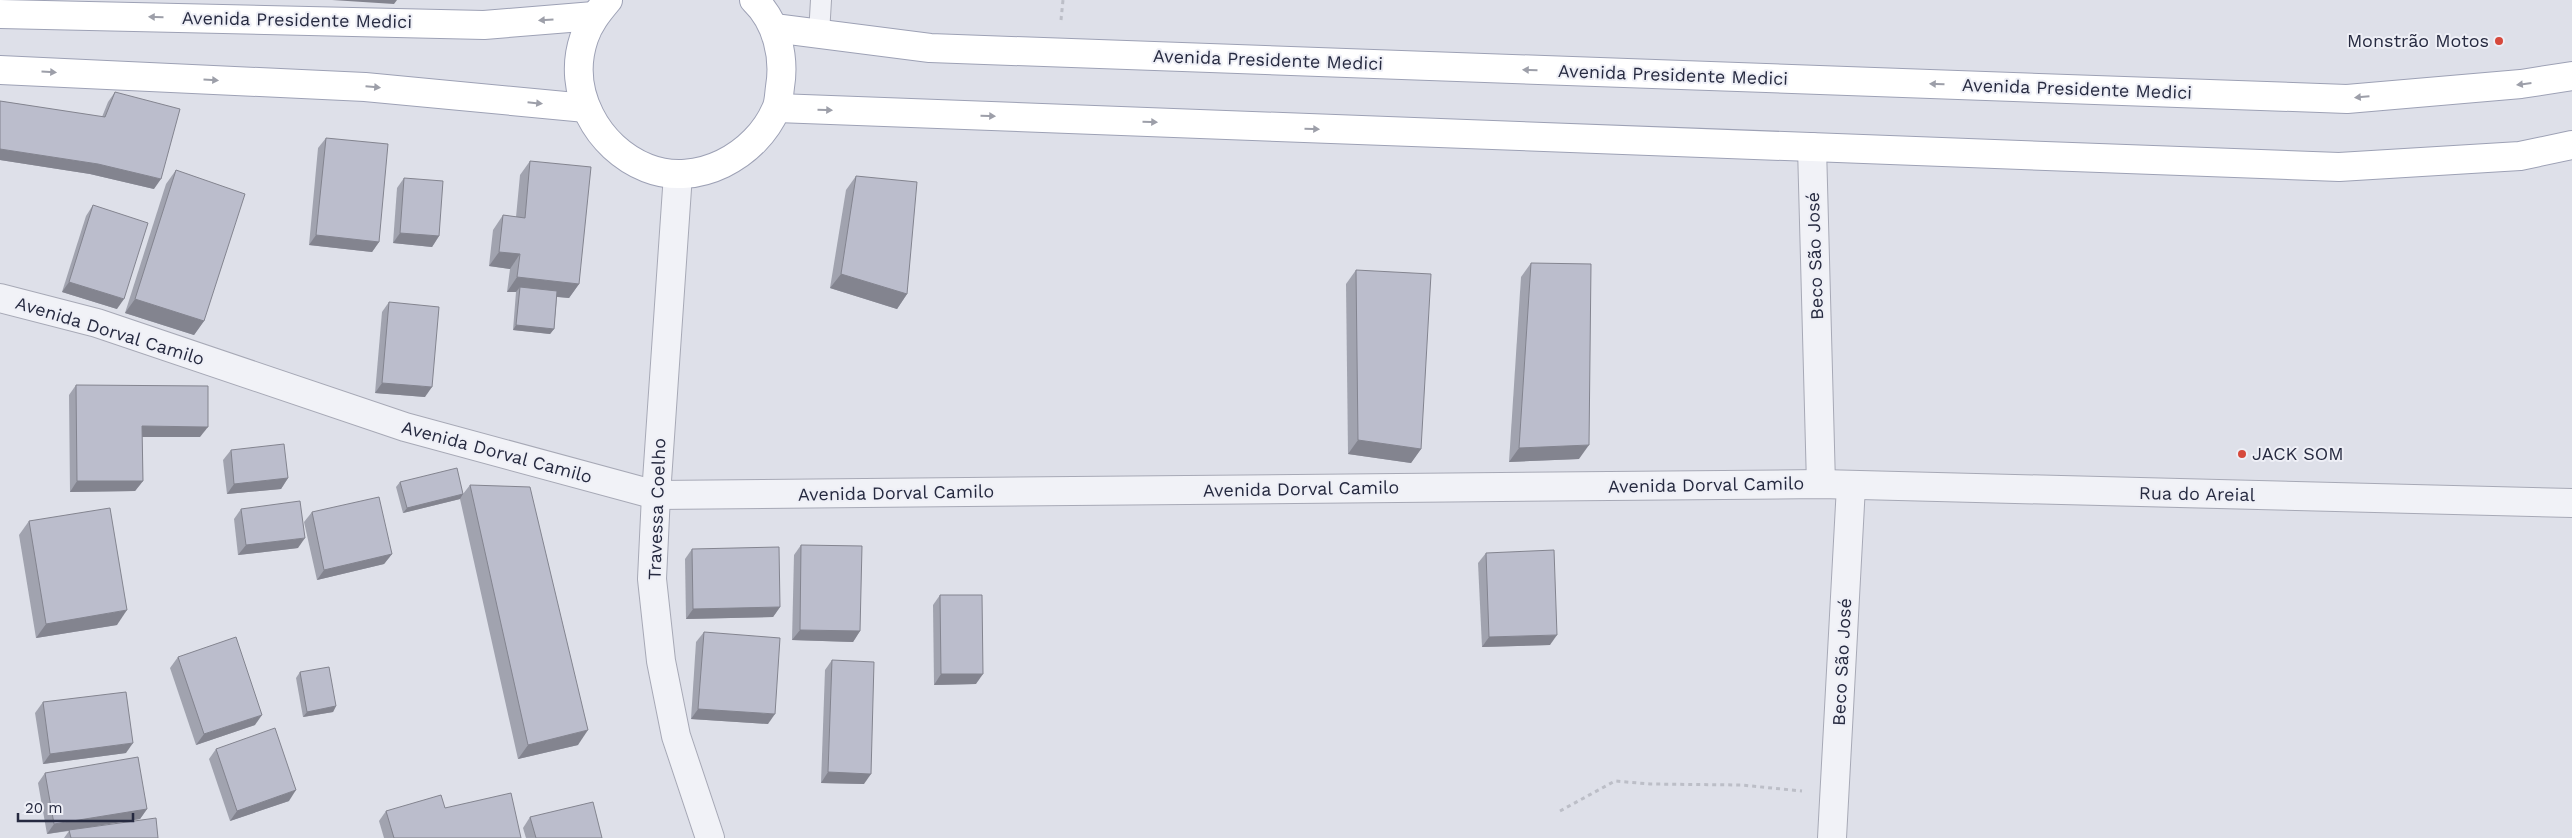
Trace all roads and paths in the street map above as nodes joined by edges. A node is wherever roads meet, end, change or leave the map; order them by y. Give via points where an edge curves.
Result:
1 (754, 0) edge
2 (822, 0) edge
3 (601, 8) edge
4 (0, 14) edge
5 (774, 28) junction
6 (819, 34) junction
7 (0, 70) edge
8 (2572, 76) edge
9 (586, 108) junction
10 (777, 108) junction
11 (2572, 145) edge
12 (1812, 147) junction
13 (678, 174) junction
14 (0, 298) edge
15 (1821, 484) junction
16 (1851, 486) junction
17 (656, 495) junction
18 (2572, 503) edge
19 (1835, 795) junction
20 (1560, 812) dead end
21 (710, 838) edge
22 (1832, 838) edge

1 - 5 main road
2 - 6 lane
3 -> 4 main road, Avenida Presidente Medici via 484,24
3 - 9 main road via 584,38 579,61 579,85
5 - 6 main road, Avenida Presidente Medici
5 - 10 main road via 784,68
8 -> 6 main road, Avenida Presidente Medici via 2521,84 2347,99 930,48
7 -> 9 main road via 365,86
9 - 13 main road via 601,134 622,154 648,168
10 -> 12 main road
10 - 13 main road via 761,136 738,157 709,170
11 - 12 main road via 2520,156 2339,167
12 - 15 street, Beco São José
13 - 17 street, Travessa Coelho
14 - 17 street, Avenida Dorval Camilo via 97,323 405,427
15 - 16 street, Rua do Areial
15 - 17 street, Avenida Dorval Camilo
16 - 18 street, Rua do Areial
16 - 19 street, Beco São José
17 - 21 street, Travessa Coelho via 652,579 661,661 676,736
19 - 20 path via 1741,785 1615,781
19 - 22 street, Beco São José

